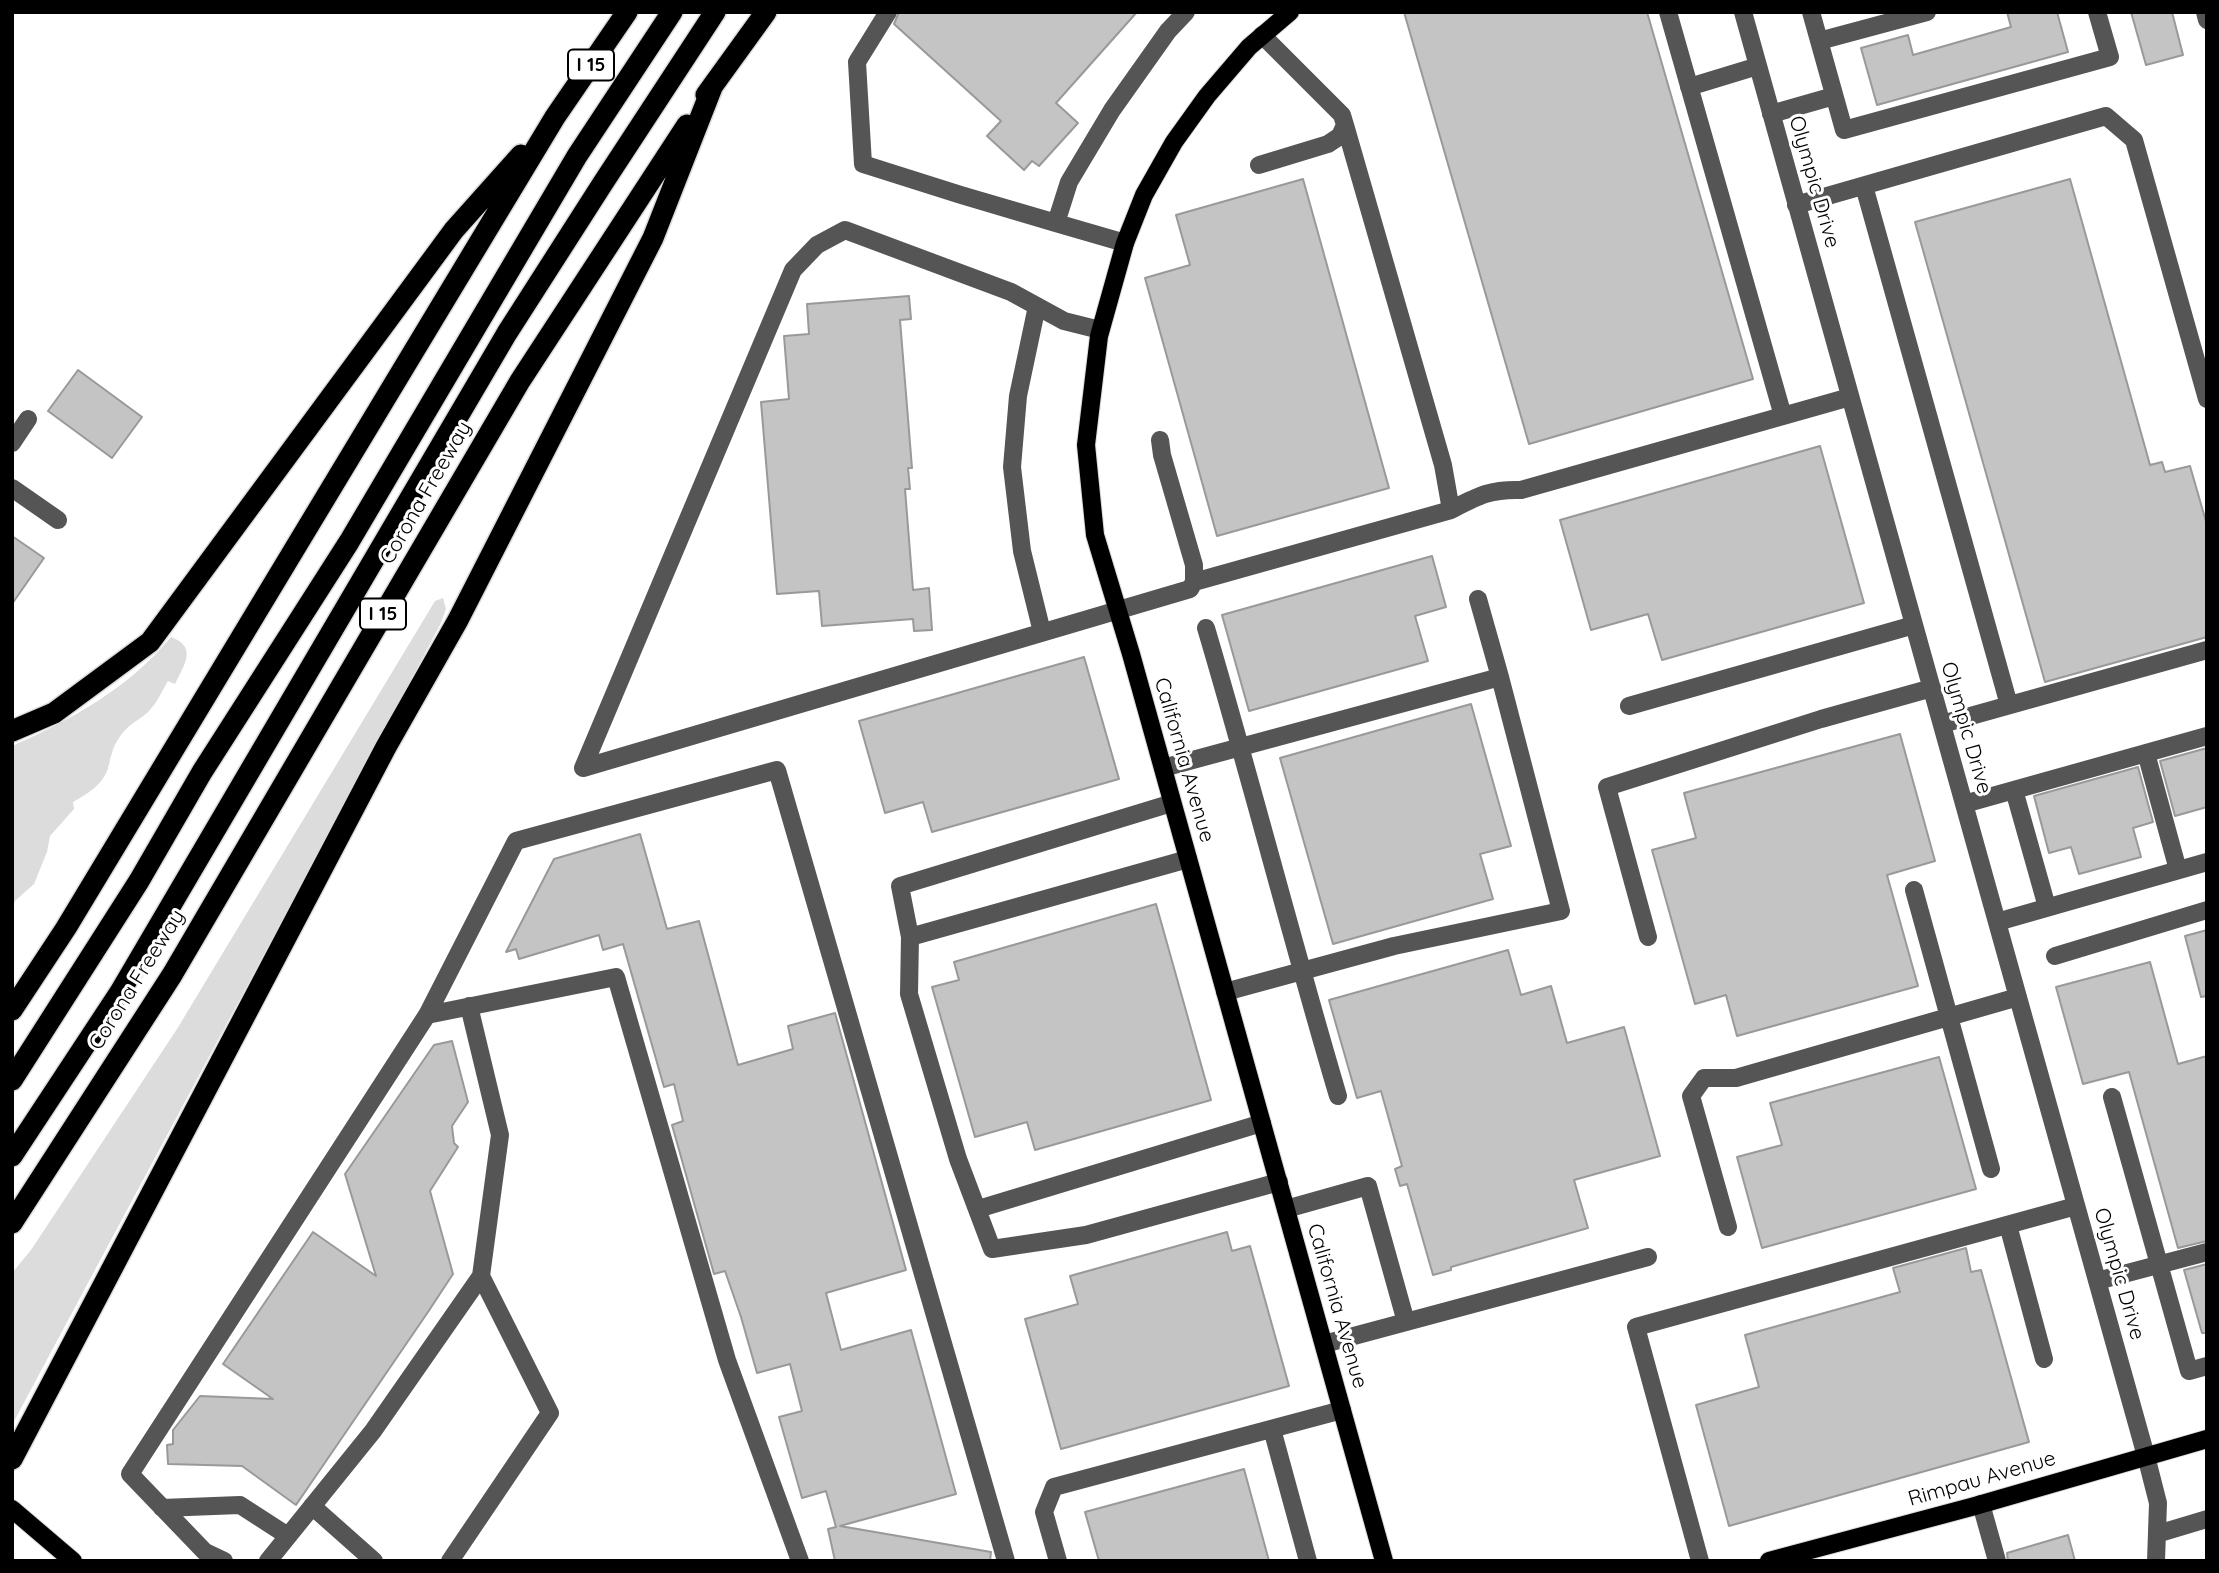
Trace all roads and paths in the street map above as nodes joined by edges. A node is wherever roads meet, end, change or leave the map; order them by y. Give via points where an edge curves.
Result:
1 (627, 12) edge
2 (672, 12) edge
3 (715, 12) edge
4 (766, 12) edge
5 (888, 12) edge
6 (1186, 12) edge
7 (1290, 12) edge
8 (1668, 12) edge
9 (1743, 12) edge
10 (1811, 12) edge
11 (1927, 12) edge
12 (2097, 12) edge
13 (2205, 12) edge
14 (2207, 20) edge
15 (1262, 35) junction
16 (1819, 41) junction
17 (1758, 66) junction
18 (713, 85) junction
19 (1689, 87) junction
20 (1834, 96) junction
21 (1771, 114) junction
22 (555, 117) junction
23 (1345, 125) junction
24 (1259, 165) dead end
25 (1864, 186) junction
26 (1796, 205) junction
27 (1056, 223) junction
28 (1125, 243) junction
29 (1037, 306) junction
30 (1100, 330) junction
31 (1850, 397) junction
32 (2207, 399) edge
33 (1783, 416) junction
34 (28, 419) dead end
35 (1160, 440) dead end
36 (12, 443) edge
37 (12, 488) edge
38 (1451, 510) junction
39 (58, 520) dead end
40 (1194, 582) junction
41 (1478, 599) dead end
42 (1117, 610) junction
43 (1914, 625) junction
44 (1206, 628) dead end
45 (1042, 632) junction
46 (2207, 650) edge
47 (1500, 677) junction
48 (1932, 688) junction
49 (2009, 705) junction
50 (1629, 706) dead end
51 (1942, 724) junction
52 (12, 731) edge
53 (2207, 736) edge
54 (1241, 747) junction
55 (2146, 753) junction
56 (1163, 768) junction
57 (2014, 790) junction
58 (1172, 803) junction
59 (1964, 804) junction
60 (1188, 859) junction
61 (2207, 862) edge
62 (2178, 870) junction
63 (1914, 890) dead end
64 (2047, 907) junction
65 (2207, 910) edge
66 (1997, 922) junction
67 (910, 937) junction
68 (1648, 937) dead end
69 (2055, 956) dead end
70 (1301, 971) junction
71 (1225, 992) junction
72 (2018, 997) junction
73 (469, 1006) junction
74 (12, 1010) edge
75 (427, 1015) junction
76 (1950, 1017) junction
77 (12, 1080) edge
78 (1338, 1096) dead end
79 (2112, 1097) dead end
80 (1262, 1123) junction
81 (12, 1156) edge
82 (1991, 1169) dead end
83 (1279, 1182) junction
84 (2076, 1206) junction
85 (978, 1209) junction
86 (1286, 1209) junction
87 (12, 1223) edge
88 (2008, 1225) junction
89 (1728, 1227) dead end
90 (2207, 1252) edge
91 (1648, 1257) dead end
92 (2159, 1265) junction
93 (481, 1276) junction
94 (2097, 1281) junction
95 (1406, 1322) junction
96 (1324, 1344) junction
97 (2044, 1359) dead end
98 (2207, 1366) edge
99 (1342, 1410) junction
100 (1272, 1429) junction
101 (2207, 1439) edge
102 (2146, 1456) junction
103 (12, 1459) edge
104 (1981, 1504) junction
105 (312, 1506) junction
106 (162, 1508) junction
107 (12, 1509) edge
108 (2207, 1519) edge
109 (2157, 1534) junction
110 (288, 1536) junction
111 (1996, 1556) edge
112 (362, 1557) edge
113 (73, 1561) edge
114 (224, 1561) edge
115 (268, 1561) edge
116 (450, 1561) edge
117 (800, 1561) edge
118 (1006, 1561) edge
119 (1058, 1561) edge
120 (1308, 1561) edge
121 (1384, 1561) edge
122 (1700, 1561) edge
123 (1769, 1561) edge
124 (2156, 1561) edge

1 - 22 highway, I 15
2 - 77 highway via 577,156 349,542
3 - 81 highway via 507,333 120,992
4 - 18 highway, Corona Freeway / I 15
5 - 27 street via 857,62 863,164
6 - 27 street via 1112,110 1069,182
7 - 15 main road, California Avenue
8 - 19 street
9 - 17 street, Olympic Drive
10 - 16 street
11 - 16 street
12 - 20 street via 2110,57 1844,130
13 - 14 street
15 - 23 street via 1342,116
15 - 28 main road, California Avenue via 1207,96 1174,142 1144,195
16 - 20 street
17 - 19 street
17 - 21 street, Olympic Drive
18 - 87 highway, Corona Freeway / I 15 via 520,381 172,975
18 - 103 highway via 653,238 458,620 386,747
19 - 33 street
20 - 21 street
21 - 26 street, Olympic Drive
22 - 52 highway via 454,230 150,642 54,713
22 - 74 highway, I 15 via 66,928
23 - 24 street via 1328,144
23 - 38 street via 1443,465
25 - 26 street
25 - 32 street via 2106,116 2134,139
25 - 49 street
26 - 31 street, Olympic Drive
27 - 28 street
28 - 30 main road, California Avenue
29 - 30 street via 1064,321
29 - 45 street via 1018,396 1012,467 1022,551
29 - 45 street via 845,230 817,245 793,270 583,768
30 - 42 main road, California Avenue via 1086,444 1095,535
31 - 33 street
31 - 43 street, Olympic Drive
33 - 38 street via 1521,490 1481,494
34 - 36 street
35 - 40 street via 1194,565
37 - 39 street
38 - 40 street
40 - 42 street via 1191,589
41 - 47 street
42 - 45 street
42 - 56 main road, California Avenue
43 - 48 street, Olympic Drive
43 - 50 street
44 - 54 street
46 - 49 street
47 - 54 street
47 - 70 street via 1561,911
48 - 51 street, Olympic Drive
48 - 68 street via 1607,788
49 - 51 street
51 - 59 street, Olympic Drive
53 - 55 street
54 - 56 street
54 - 70 street
55 - 57 street
55 - 62 street
56 - 58 main road, California Avenue
57 - 59 street
57 - 64 street
58 - 60 main road, California Avenue
58 - 67 street via 900,886
59 - 66 street, Olympic Drive
60 - 67 street
60 - 71 main road, California Avenue
61 - 62 street
62 - 64 street
63 - 76 street
64 - 66 street
65 - 69 street
66 - 72 street, Olympic Drive
67 - 85 street via 909,994 958,1159
70 - 71 street
70 - 78 street
71 - 80 main road, California Avenue
72 - 76 street
72 - 84 street, Olympic Drive
73 - 75 street
73 - 93 street via 500,1135
73 - 117 street via 616,977 727,1360
75 - 106 street via 130,1474
75 - 118 street via 516,841 778,769
76 - 82 street
76 - 89 street via 1736,1078 1704,1078 1691,1096
79 - 92 street
80 - 83 main road, California Avenue
80 - 85 street
83 - 85 street via 1086,1235 992,1249
83 - 86 main road, California Avenue
84 - 88 street
84 - 94 street, Olympic Drive
86 - 95 street via 1368,1186
86 - 96 main road, California Avenue
88 - 97 street
88 - 122 street via 1636,1327
90 - 92 street
91 - 95 street
92 - 94 street
92 - 98 street via 2189,1371
93 - 105 street via 373,1431
93 - 116 street via 550,1413
94 - 102 street, Olympic Drive
95 - 96 street
96 - 99 main road, California Avenue
99 - 100 street
99 - 121 main road, California Avenue
100 - 119 street via 1054,1487 1044,1512
100 - 120 street
101 - 102 main road, Rimpau Avenue
102 - 104 main road, Rimpau Avenue
102 - 109 street, Olympic Drive via 2158,1503
104 - 111 street
104 - 123 main road, Rimpau Avenue
105 - 110 street
105 - 112 street
106 - 110 street via 240,1505
106 - 114 street via 205,1552
107 - 113 main road
108 - 109 street
109 - 124 street, Olympic Drive
110 - 115 street

